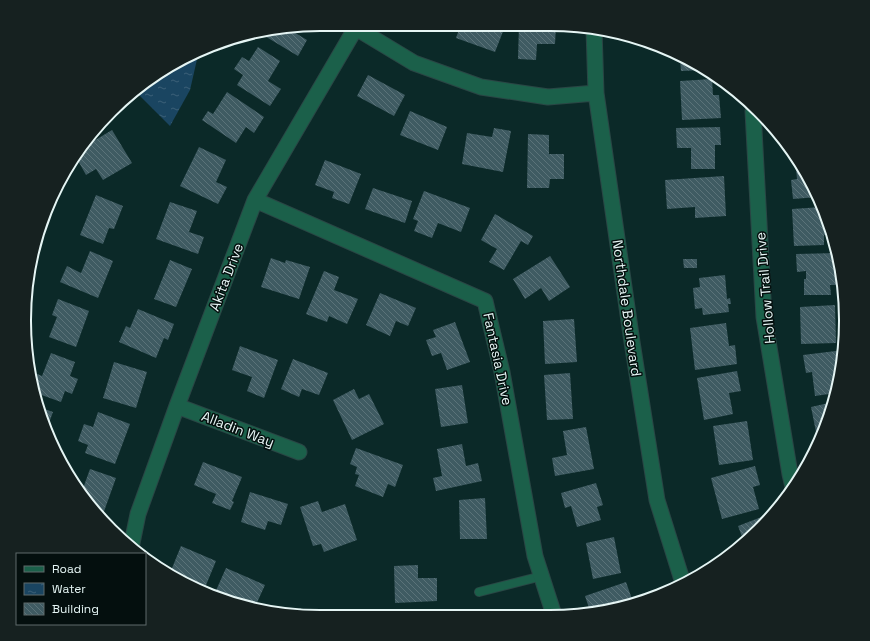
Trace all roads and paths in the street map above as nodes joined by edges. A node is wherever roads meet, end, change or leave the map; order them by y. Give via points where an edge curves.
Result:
1 (354, 31) edge
2 (365, 31) edge
3 (594, 35) edge
4 (596, 93) junction
5 (754, 116) edge
6 (255, 200) junction
7 (177, 406) junction
8 (299, 452) dead end
9 (791, 479) edge
10 (133, 540) edge
11 (542, 576) junction
12 (681, 578) edge
13 (479, 592) dead end
14 (552, 610) edge

1 - 6 street, Akita Drive
2 - 4 street via 414,63 481,87 548,97
3 - 4 street, Northdale Boulevard
4 - 12 street, Northdale Boulevard via 657,500
5 - 9 street, Hollow Trail Drive via 764,317
6 - 7 street, Akita Drive
6 - 11 street, Fantasia Drive via 485,301 502,372 535,556
7 - 8 street, Alladin Way
7 - 10 street, Akita Drive via 138,514
11 - 13 lane
11 - 14 street, Fantasia Drive

